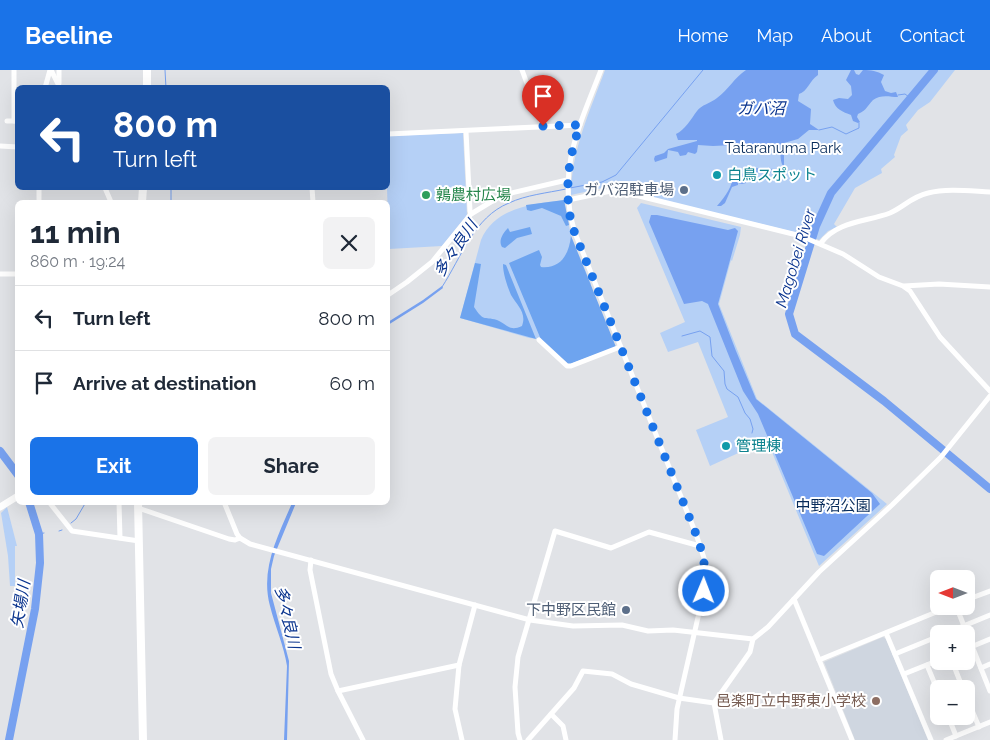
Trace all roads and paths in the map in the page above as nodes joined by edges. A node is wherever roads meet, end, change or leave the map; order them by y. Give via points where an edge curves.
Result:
1 (14, 70) edge
2 (51, 70) edge
3 (59, 70) edge
4 (147, 70) edge
5 (522, 70) edge
6 (601, 70) edge
7 (46, 85) edge
8 (59, 85) edge
9 (60, 85) edge
10 (147, 85) edge
11 (15, 96) edge
12 (7, 121) dead end
13 (15, 121) edge
14 (580, 125) junction
15 (543, 126) junction
16 (466, 131) junction
17 (390, 134) edge
18 (0, 146) edge
19 (15, 147) edge
20 (567, 181) junction
21 (990, 192) edge
22 (568, 198) junction
23 (471, 214) junction
24 (819, 243) junction
25 (0, 274) edge
26 (15, 274) edge
27 (903, 286) junction
28 (990, 287) edge
29 (390, 294) edge
30 (539, 340) dead end
31 (620, 347) junction
32 (990, 391) edge
33 (990, 396) edge
34 (15, 498) edge
35 (3, 505) edge
36 (51, 505) edge
37 (119, 505) edge
38 (138, 505) edge
39 (225, 505) edge
40 (120, 538) junction
41 (240, 538) junction
42 (139, 541) junction
43 (700, 546) junction
44 (311, 560) junction
45 (990, 591) edge
46 (975, 597) edge
47 (794, 599) junction
48 (475, 605) junction
49 (930, 615) edge
50 (990, 615) edge
51 (530, 620) junction
52 (966, 625) edge
53 (886, 633) junction
54 (694, 634) junction
55 (753, 639) junction
56 (930, 640) edge
57 (990, 640) edge
58 (975, 646) edge
59 (895, 654) junction
60 (975, 658) edge
61 (819, 660) junction
62 (930, 664) edge
63 (990, 664) edge
64 (459, 665) junction
65 (927, 665) junction
66 (981, 668) junction
67 (904, 674) junction
68 (933, 680) edge
69 (990, 689) edge
70 (338, 691) junction
71 (679, 698) junction
72 (714, 703) junction
73 (551, 714) junction
74 (975, 717) edge
75 (990, 722) edge
76 (952, 725) edge
77 (979, 727) junction
78 (956, 736) junction
79 (143, 740) edge
80 (363, 740) edge
81 (462, 740) edge
82 (520, 740) edge
83 (528, 740) edge
84 (566, 740) edge
85 (675, 740) edge
86 (722, 740) edge
87 (852, 740) edge
88 (931, 740) edge
89 (946, 740) edge

1 - 11 street
2 - 7 street
2 - 8 street
3 - 9 street
4 - 10 highway
5 - 15 street
6 - 14 street
12 - 13 street
14 - 15 street
14 - 20 street
15 - 16 street
16 - 17 street
16 - 23 street
18 - 19 street
20 - 22 street
20 - 23 street via 507,194
21 - 24 street via 929,192 908,200 890,213 838,228
22 - 24 street via 608,191 635,195
22 - 31 street via 574,233
23 - 29 street via 432,262
24 - 27 street
25 - 26 street
27 - 28 street
27 - 32 street via 916,299 940,337
30 - 31 street via 567,366
31 - 43 street
33 - 47 street via 941,456
34 - 35 main road
36 - 40 street via 72,531
37 - 40 street
38 - 41 street via 229,539
38 - 42 highway
39 - 41 street
40 - 42 street
41 - 44 street
42 - 79 highway
43 - 51 street via 649,532 611,548 555,532
43 - 54 street via 704,558 704,591
44 - 48 street
44 - 70 street via 310,570 328,662
45 - 46 street
47 - 55 street
47 - 61 street
48 - 51 street
48 - 64 street
49 - 53 street
50 - 52 street
51 - 54 street via 573,626 622,624 648,631 673,630
51 - 82 street via 516,667 515,703
53 - 59 street
53 - 61 street
54 - 55 street
54 - 71 street
55 - 72 street via 750,652
56 - 59 street
57 - 58 street
59 - 67 street
60 - 66 street
61 - 87 street
62 - 65 street
63 - 66 street
64 - 70 street
64 - 81 street via 455,709
65 - 67 street
65 - 68 street
66 - 69 street
67 - 88 street
70 - 80 street
71 - 72 street
71 - 73 street via 631,684 612,674 584,671
71 - 85 street
72 - 86 street
73 - 83 street
73 - 84 street via 563,726
74 - 77 street
75 - 77 street
76 - 78 street
77 - 78 street
78 - 89 street

